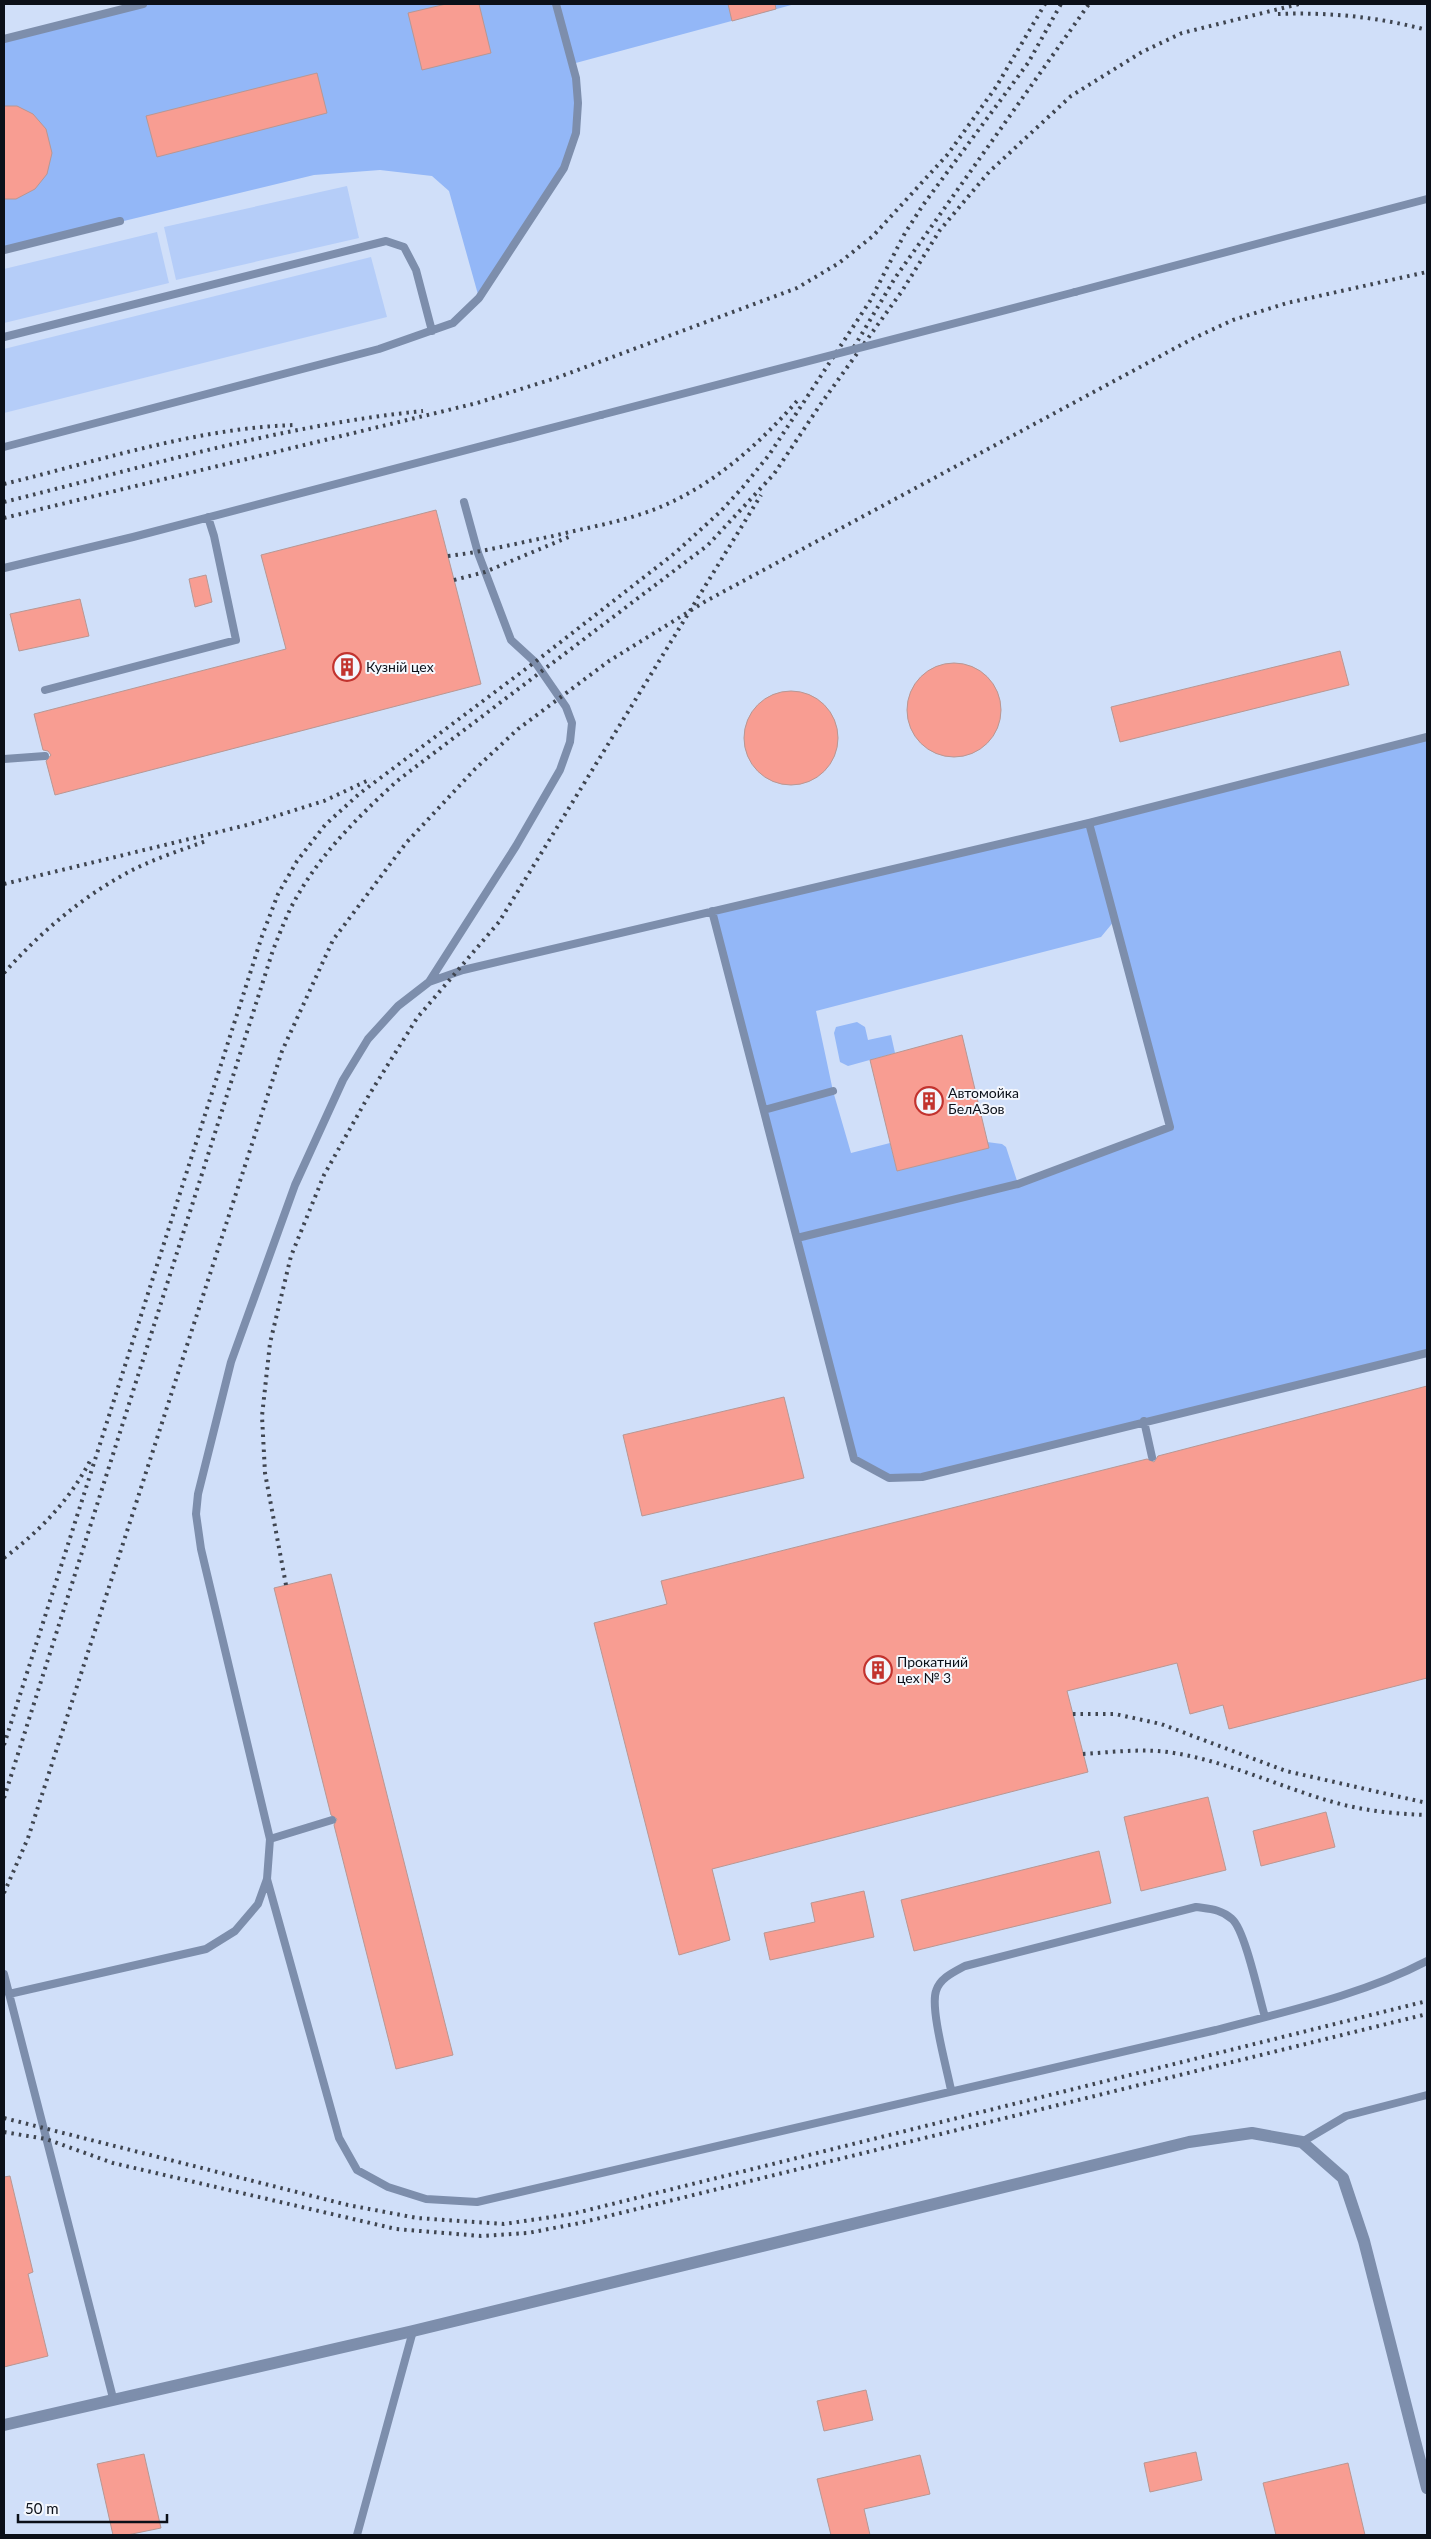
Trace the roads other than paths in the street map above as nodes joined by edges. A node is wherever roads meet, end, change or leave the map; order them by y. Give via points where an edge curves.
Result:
1 (103, 4) edge
2 (143, 4) edge
3 (556, 4) edge
4 (106, 13) junction
5 (4, 39) edge
6 (1427, 199) edge
7 (120, 220) dead end
8 (4, 250) edge
9 (432, 331) junction
10 (4, 338) edge
11 (4, 447) edge
12 (464, 502) dead end
13 (208, 517) junction
14 (4, 568) edge
15 (45, 690) dead end
16 (1427, 737) edge
17 (45, 756) dead end
18 (4, 759) edge
19 (1089, 822) junction
20 (712, 911) junction
21 (429, 982) junction
22 (833, 1091) dead end
23 (764, 1110) junction
24 (797, 1238) junction
25 (1427, 1353) edge
26 (1144, 1422) junction
27 (1152, 1457) dead end
28 (332, 1820) dead end
29 (270, 1839) junction
30 (267, 1879) junction
31 (1427, 1961) edge
32 (4, 1974) edge
33 (9, 1994) junction
34 (1265, 2017) junction
35 (952, 2090) junction
36 (1427, 2095) edge
37 (1302, 2142) junction
38 (413, 2331) junction
39 (113, 2398) junction
40 (4, 2425) edge
41 (1427, 2488) edge
42 (357, 2535) edge

1 - 4 lane
2 - 4 lane
3 - 9 lane via 576,78 578,103 576,133 564,168 479,298 453,323
4 - 5 lane
6 - 13 lane, bridge
7 - 8 lane
9 - 10 lane via 416,270 404,247 386,241
9 - 11 lane via 378,349
12 - 21 lane via 478,553 511,640 535,662 566,707 572,722 570,742 560,770 516,846
13 - 14 lane
13 - 15 lane via 236,640
16 - 19 lane
17 - 18 lane
19 - 20 lane
19 - 24 lane via 1170,1127 1018,1184
20 - 21 lane via 463,970
20 - 23 lane
21 - 29 lane via 398,1006 368,1039 343,1080 295,1185 231,1362 198,1494 196,1514 201,1549
22 - 23 lane
23 - 24 lane
24 - 26 lane via 854,1459 889,1478 922,1477
25 - 26 lane
26 - 27 lane
28 - 29 lane
29 - 30 lane
30 - 33 lane via 258,1904 235,1931 206,1948
30 - 35 lane via 339,2138 357,2170 388,2187 426,2199 477,2202
31 - 34 lane via 1406,1972 1318,2003
32 - 33 lane
33 - 39 lane
34 - 35 lane
34 - 35 lane via 1242,1938 1233,1919 1217,1910 1196,1907 965,1966 948,1976 936,1991 936,2014
36 - 37 lane via 1346,2116
37 - 38 street via 1252,2133 1189,2142
37 - 41 street via 1343,2178 1364,2241
38 - 39 street
38 - 42 lane
39 - 40 street

